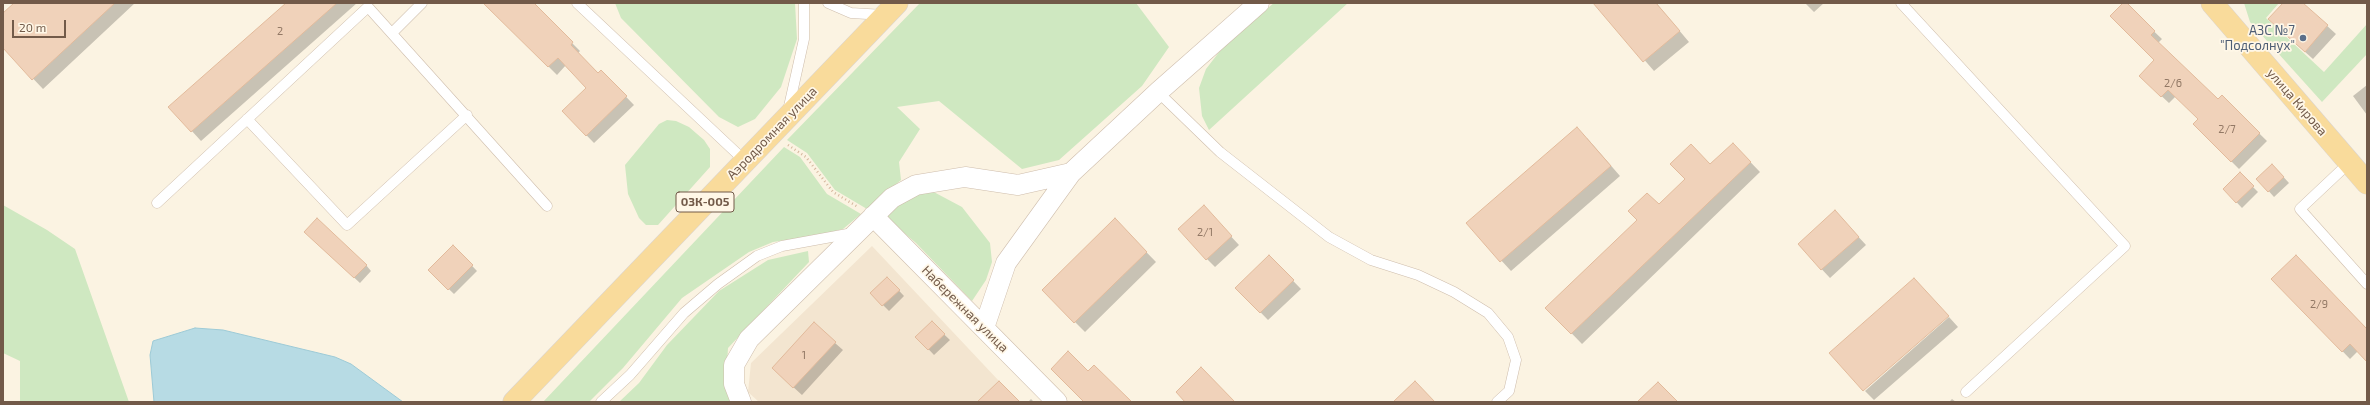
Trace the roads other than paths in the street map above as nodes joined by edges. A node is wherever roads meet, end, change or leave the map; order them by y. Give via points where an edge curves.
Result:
1 (422, 3) edge
2 (577, 3) edge
3 (804, 3) edge
4 (828, 3) edge
5 (1259, 3) edge
6 (1901, 3) edge
7 (2212, 3) edge
8 (891, 9) edge
9 (393, 32) junction
10 (1158, 92) junction
11 (467, 115) junction
12 (787, 117) junction
13 (247, 119) junction
14 (745, 161) junction
15 (2350, 162) junction
16 (1071, 173) junction
17 (2367, 182) edge
18 (157, 203) dead end
19 (547, 206) dead end
20 (873, 216) junction
21 (856, 232) junction
22 (2367, 284) edge
23 (984, 328) junction
24 (1966, 392) dead end
25 (514, 402) edge
26 (601, 402) edge
27 (741, 402) edge
28 (1057, 402) edge
29 (1498, 402) edge

1 - 9 lane
2 - 14 lane
3 - 12 lane via 804,39
4 - 8 lane via 851,12
5 - 10 street
6 - 24 lane via 2125,246
7 - 15 main road, улица Кирова
8 - 12 main road, Аэродромная улица / 03К-005
9 - 11 lane
9 - 13 lane via 368,7
10 - 16 street
10 - 29 lane via 1220,152 1329,237 1371,260 1418,275 1454,292 1488,313 1508,337 1516,360 1509,391
11 - 13 lane via 346,225
11 - 19 lane
12 - 14 main road, Аэродромная улица / 03К-005
13 - 18 lane
14 - 25 main road, Аэродромная улица / 03К-005
15 - 17 main road, улица Кирова
15 - 22 lane via 2300,209
16 - 20 street via 1018,185 965,177 916,185 892,198
16 - 23 street via 1006,263
20 - 21 street
20 - 23 street, Набережная улица
21 - 26 lane via 782,246 757,256 684,313 630,375
21 - 27 street via 749,339 734,365 734,384
23 - 28 street, Набережная улица

